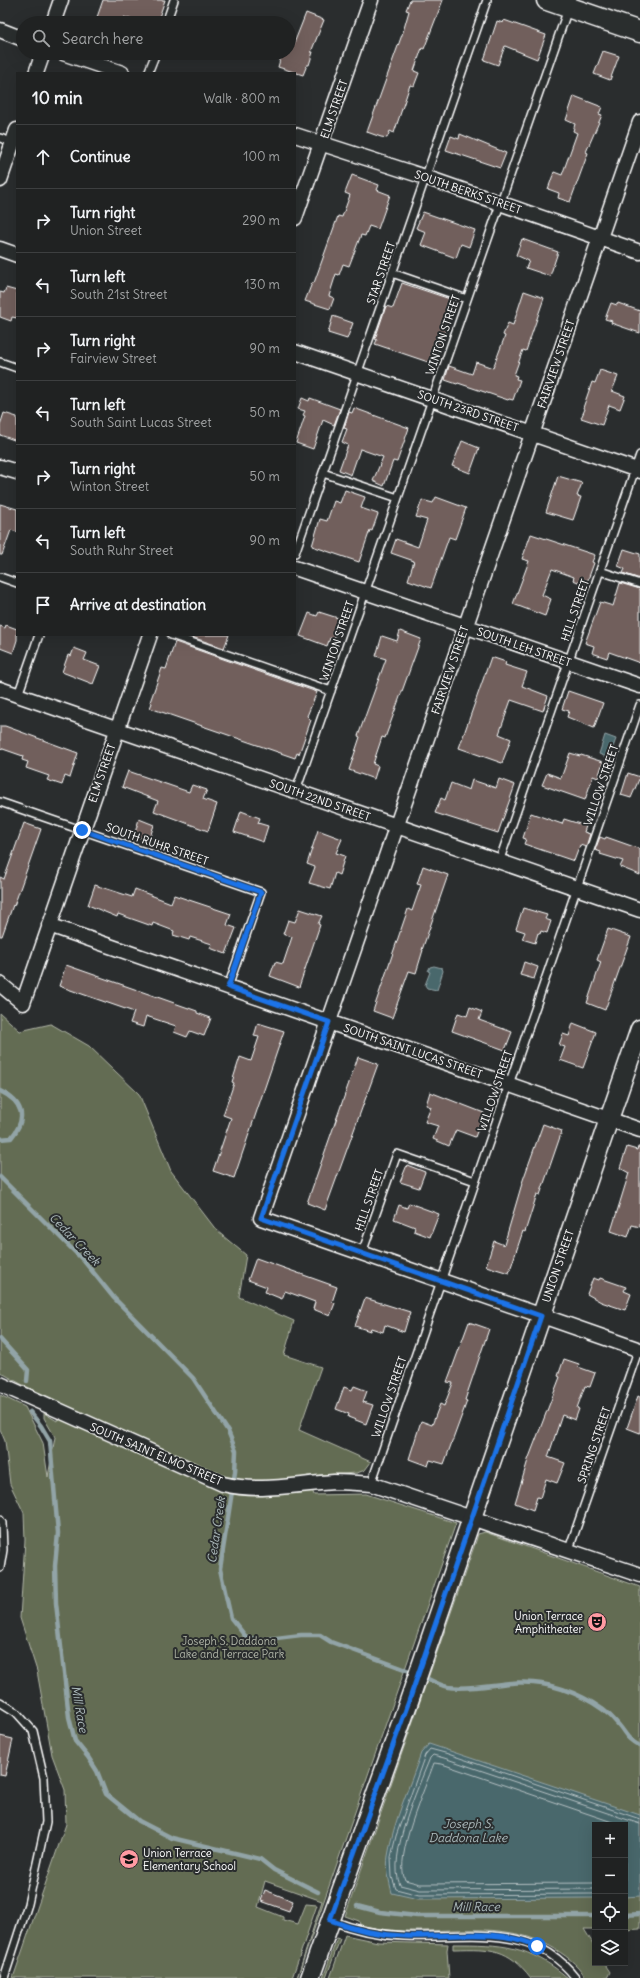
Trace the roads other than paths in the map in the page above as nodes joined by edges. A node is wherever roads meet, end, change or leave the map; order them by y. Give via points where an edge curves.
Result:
1 (61, 0) edge
2 (174, 0) edge
3 (372, 0) edge
4 (487, 0) edge
5 (547, 0) edge
6 (570, 4) edge
7 (55, 16) edge
8 (168, 16) edge
9 (0, 30) edge
10 (640, 32) edge
11 (16, 36) edge
12 (41, 60) edge
13 (84, 60) edge
14 (153, 60) edge
15 (36, 72) edge
16 (119, 72) edge
17 (148, 72) edge
18 (640, 122) edge
19 (296, 135) edge
20 (12, 138) edge
21 (321, 145) junction
22 (425, 177) junction
23 (0, 180) edge
24 (500, 203) junction
25 (296, 215) edge
26 (600, 238) junction
27 (0, 249) edge
28 (640, 252) edge
29 (16, 255) edge
30 (392, 273) junction
31 (467, 299) junction
32 (296, 352) edge
33 (0, 362) edge
34 (16, 368) edge
35 (358, 373) junction
36 (432, 399) junction
37 (532, 434) junction
38 (640, 455) edge
39 (0, 467) edge
40 (638, 470) edge
41 (16, 472) edge
42 (323, 472) junction
43 (398, 498) junction
44 (296, 550) edge
45 (296, 568) edge
46 (600, 571) junction
47 (0, 577) edge
48 (16, 583) edge
49 (640, 584) edge
50 (365, 592) junction
51 (466, 626) junction
52 (39, 636) edge
53 (150, 636) edge
54 (174, 636) edge
55 (568, 662) junction
56 (640, 686) edge
57 (0, 689) edge
58 (331, 691) junction
59 (18, 695) junction
60 (640, 705) edge
61 (117, 729) junction
62 (296, 791) junction
63 (0, 802) edge
64 (397, 826) junction
65 (82, 830) junction
66 (499, 862) junction
67 (577, 889) junction
68 (640, 910) edge
69 (49, 925) junction
70 (0, 984) edge
71 (228, 987) junction
72 (329, 1022) junction
73 (640, 1029) edge
74 (509, 1084) junction
75 (609, 1119) junction
76 (640, 1130) edge
77 (476, 1181) junction
78 (362, 1253) junction
79 (441, 1281) junction
80 (541, 1316) junction
81 (640, 1349) edge
82 (0, 1384) edge
83 (371, 1484) junction
84 (470, 1518) junction
85 (0, 1520) edge
86 (568, 1552) junction
87 (0, 1568) edge
88 (640, 1575) edge
89 (0, 1702) edge
90 (330, 1920) junction
91 (4, 1978) edge
92 (310, 1978) edge
93 (576, 1978) edge

1 - 7 street
2 - 8 lane
3 - 21 street, ELM STREET
4 - 22 lane, STAR STREET
5 - 6 main road
6 - 10 main road
6 - 24 lane, WINTON STREET
9 - 11 street
12 - 15 street
13 - 16 street
14 - 17 lane
18 - 26 street, FAIRVIEW STREET
19 - 21 street, SOUTH BERKS STREET
20 - 23 street
21 - 22 street, SOUTH BERKS STREET
21 - 25 street, ELM STREET
22 - 24 street, SOUTH BERKS STREET
22 - 30 lane, STAR STREET
24 - 26 street, SOUTH BERKS STREET
24 - 31 lane, WINTON STREET
26 - 28 street, SOUTH BERKS STREET
26 - 37 street, FAIRVIEW STREET
27 - 29 street
30 - 31 lane
30 - 35 lane, STAR STREET
31 - 36 lane, WINTON STREET
32 - 35 street, SOUTH 23RD STREET
33 - 34 lane
35 - 36 street, SOUTH 23RD STREET
35 - 42 lane, STAR STREET
36 - 37 street, SOUTH 23RD STREET
36 - 43 lane, WINTON STREET
37 - 40 street, SOUTH 23RD STREET
37 - 51 street, FAIRVIEW STREET
38 - 40 lane, HILL STREET
39 - 41 street
40 - 46 lane, HILL STREET
42 - 43 lane
42 - 44 lane, STAR STREET
43 - 50 lane, WINTON STREET
45 - 50 street, SOUTH LEH STREET
46 - 49 lane
46 - 55 lane, HILL STREET
47 - 48 lane
50 - 51 street, SOUTH LEH STREET
50 - 58 lane, WINTON STREET
51 - 55 street, SOUTH LEH STREET
51 - 64 street, FAIRVIEW STREET
52 - 59 lane
53 - 61 street, ELM STREET
54 - 58 lane
55 - 56 street, SOUTH LEH STREET
55 - 66 lane, HILL STREET
57 - 59 street, SOUTH 22ND STREET
58 - 62 lane, WINTON STREET
59 - 61 street, SOUTH 22ND STREET
60 - 67 lane, WILLOW STREET
61 - 62 street, SOUTH 22ND STREET
61 - 65 street, ELM STREET
62 - 64 street, SOUTH 22ND STREET
63 - 65 lane, SOUTH RUHR STREET
64 - 66 street, SOUTH 22ND STREET
64 - 72 street, FAIRVIEW STREET
65 - 69 street, ELM STREET
65 - 71 lane, SOUTH RUHR STREET via 261,892
66 - 67 street, SOUTH 22ND STREET
67 - 68 street, SOUTH 22ND STREET
67 - 74 lane, WILLOW STREET
69 - 70 street, ELM STREET via 23,1003
69 - 71 street, SOUTH SAINT LUCAS STREET
71 - 72 street, SOUTH SAINT LUCAS STREET
72 - 74 street, SOUTH SAINT LUCAS STREET
72 - 78 street, FAIRVIEW STREET via 261,1218
73 - 75 street, UNION STREET
74 - 75 street, SOUTH SAINT LUCAS STREET
74 - 77 lane, WILLOW STREET
75 - 76 street, SOUTH SAINT LUCAS STREET
75 - 80 street, UNION STREET
77 - 78 lane, HILL STREET via 397,1154
77 - 79 lane, WILLOW STREET
78 - 79 street
79 - 80 street
79 - 83 lane, WILLOW STREET
80 - 81 street
80 - 84 street, UNION STREET
81 - 86 lane, SPRING STREET
82 - 83 street, SOUTH SAINT ELMO STREET via 206,1477 236,1487 261,1488 334,1482
83 - 84 street, SOUTH SAINT ELMO STREET
84 - 86 street, SOUTH SAINT ELMO STREET
84 - 90 street, UNION STREET via 409,1701
85 - 87 lane via 3,1550
86 - 88 street, SOUTH SAINT ELMO STREET
89 - 91 lane via 16,1712 33,1731 44,1778 46,1822 28,1904
90 - 92 street, UNION STREET
90 - 93 lane via 355,1930 375,1934 517,1938 549,1953

